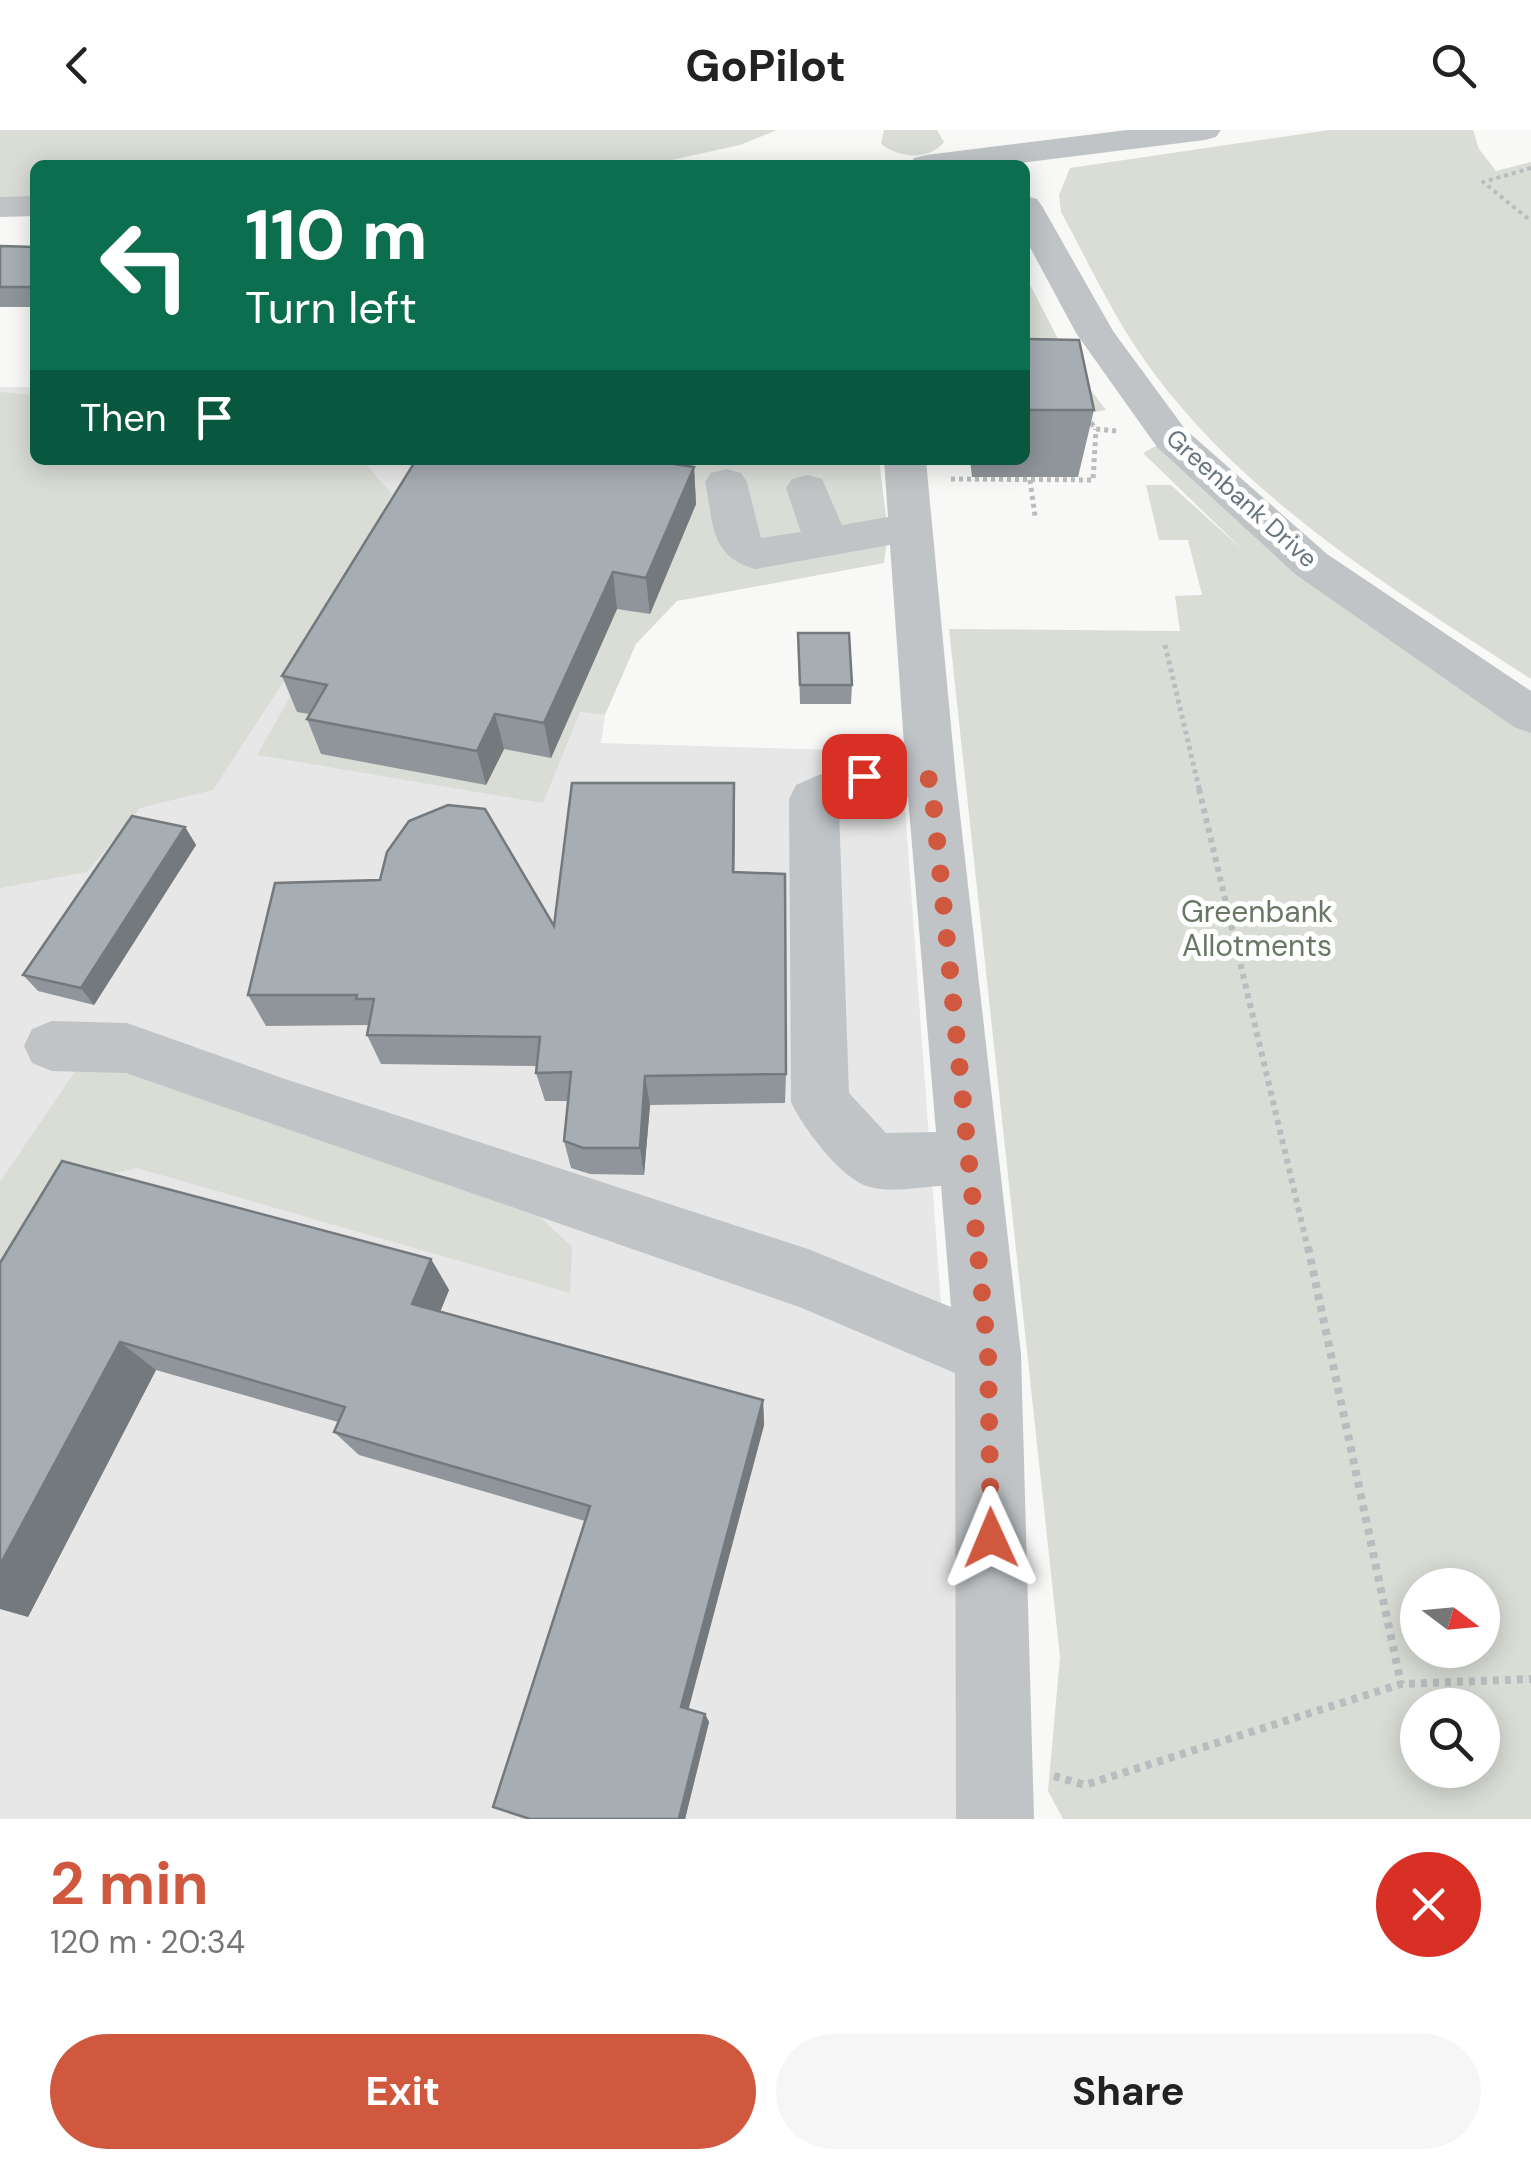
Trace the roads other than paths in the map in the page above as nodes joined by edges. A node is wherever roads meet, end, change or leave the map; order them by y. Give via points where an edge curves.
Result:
1 (1205, 130) edge
2 (1004, 160) edge
3 (30, 206) edge
4 (0, 207) edge
5 (1030, 215) edge
6 (726, 482) dead end
7 (807, 488) dead end
8 (907, 489) edge
9 (827, 544) junction
10 (1531, 716) edge
11 (931, 779) junction
12 (52, 1046) dead end
13 (968, 1158) junction
14 (988, 1354) junction
15 (995, 1819) edge

1 - 2 street
3 - 4 street
5 - 10 street, Greenbank Drive via 1094,334 1171,438 1311,564
6 - 9 street via 740,544 755,554
7 - 9 street
8 - 9 street
8 - 11 street
11 - 13 street
11 - 13 street via 864,776 814,799 820,1102 874,1161
12 - 14 street via 127,1048 808,1280
13 - 14 street
14 - 15 street

